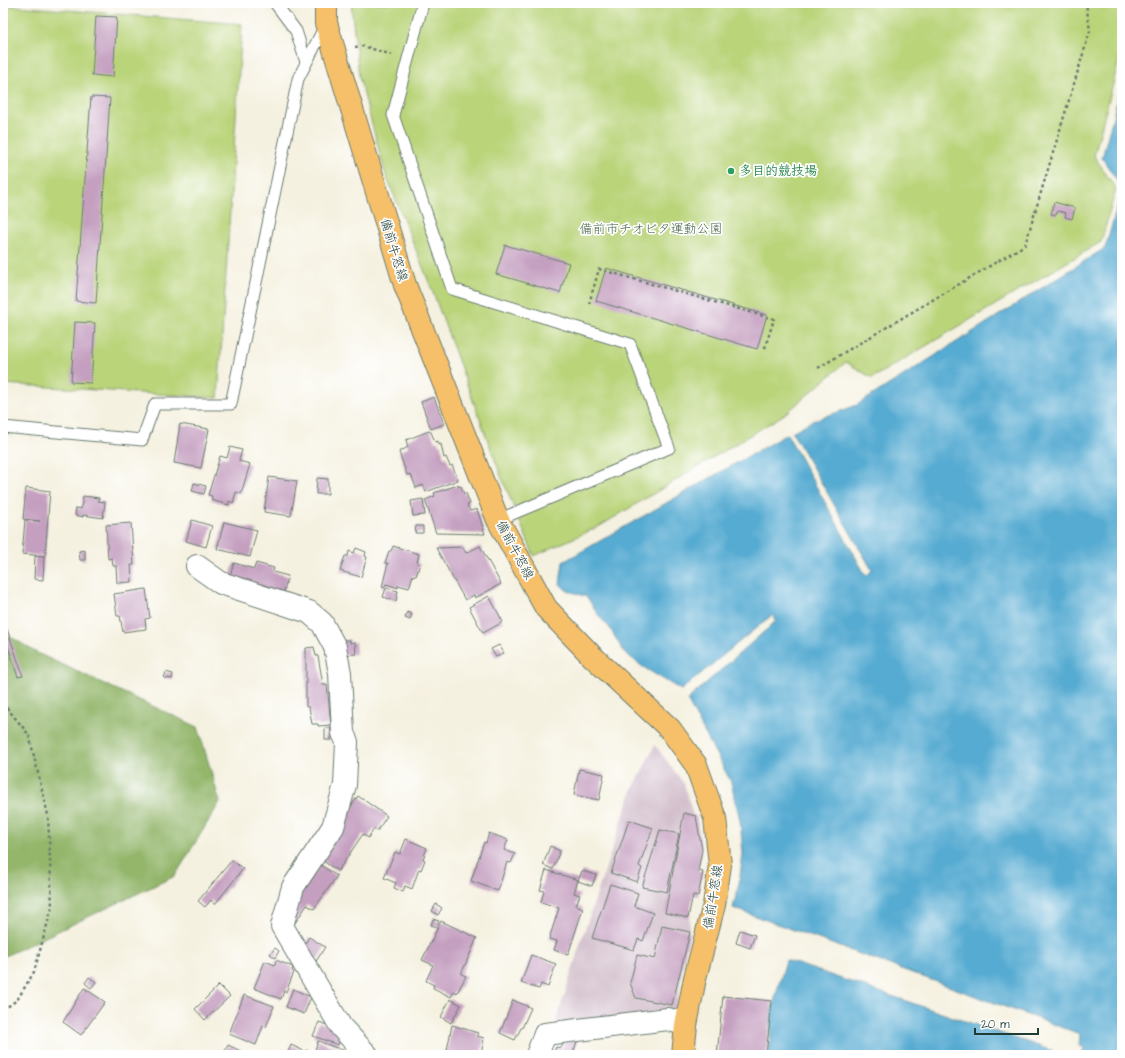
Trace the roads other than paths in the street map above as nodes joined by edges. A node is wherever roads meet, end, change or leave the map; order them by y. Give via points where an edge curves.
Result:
1 (275, 3) edge
2 (423, 3) edge
3 (326, 13) edge
4 (306, 62) junction
5 (3, 427) edge
6 (498, 520) junction
7 (197, 566) dead end
8 (686, 1025) junction
9 (367, 1055) edge
10 (538, 1055) edge
11 (683, 1055) edge

1 - 4 lane via 296,31
2 - 6 lane via 393,115 452,289 630,344 669,448
3 - 4 lane
3 - 6 main road, 備前牛窓線 via 405,285
4 - 5 lane via 298,79 231,404 155,404 142,440
6 - 8 main road, 備前牛窓線 via 546,608 592,656 670,729 696,765 715,818 720,865 714,905
7 - 9 street via 220,583 309,612 322,623 335,647 340,673 343,733 347,742 345,785 333,827 293,887 282,926 341,1027
8 - 10 street via 668,1020 546,1034
8 - 11 main road, 備前牛窓線

